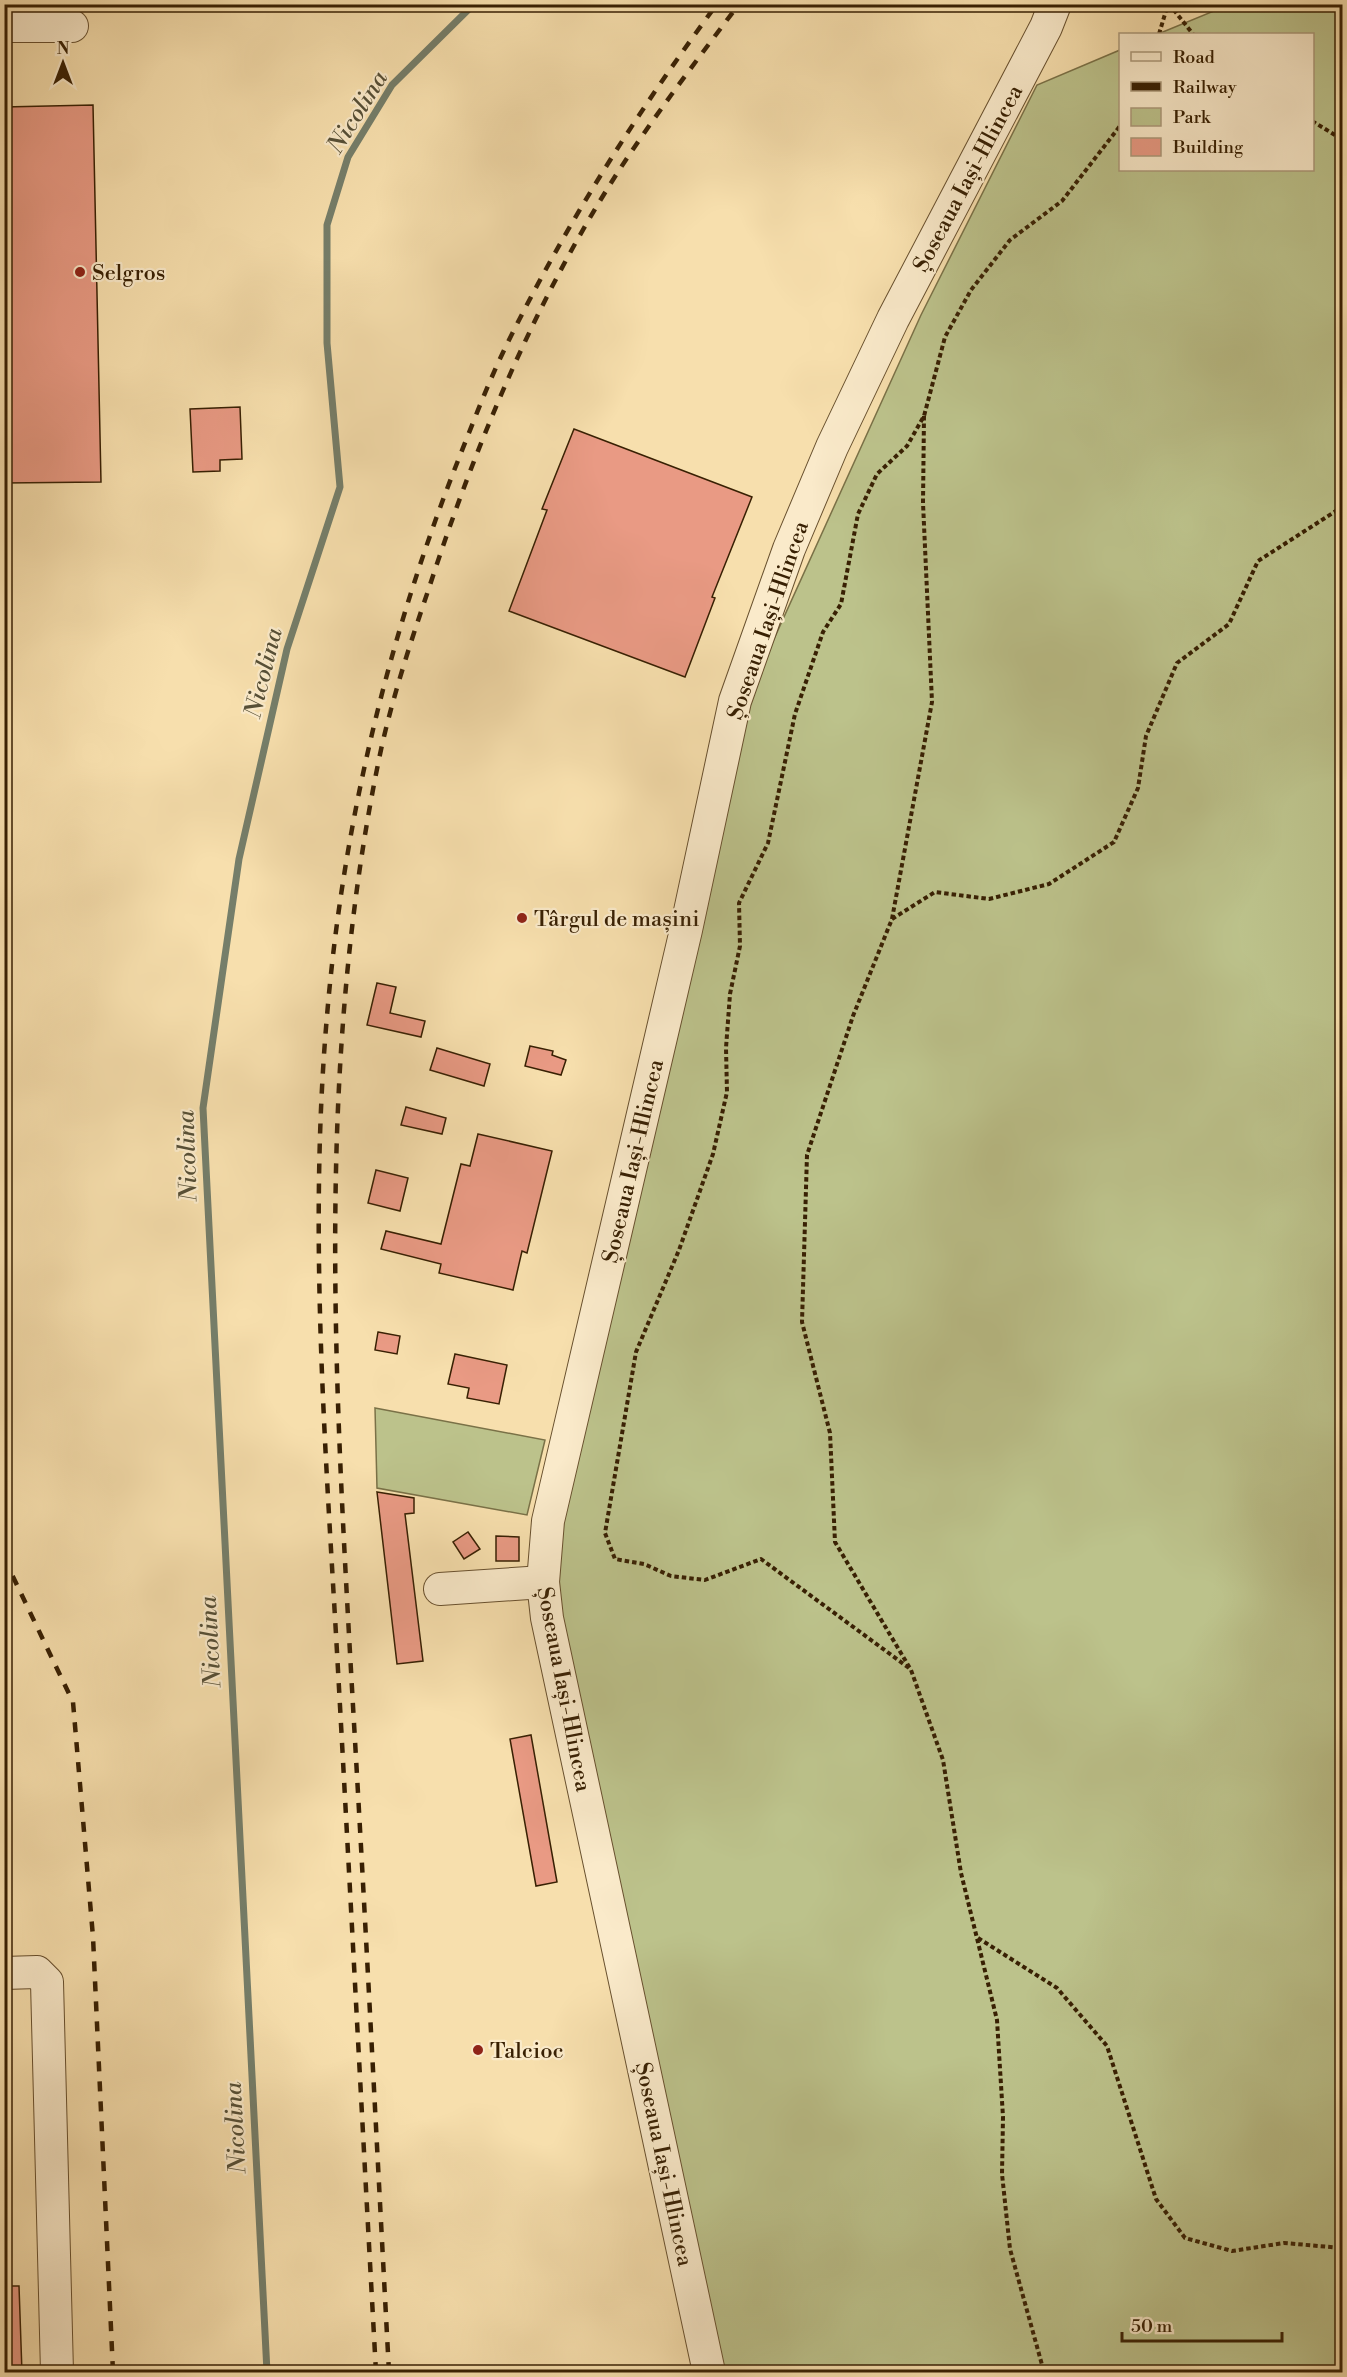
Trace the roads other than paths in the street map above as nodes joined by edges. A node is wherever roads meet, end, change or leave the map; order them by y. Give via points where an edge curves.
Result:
1 (1054, 4) edge
2 (4, 26) edge
3 (72, 26) dead end
4 (543, 1582) junction
5 (441, 1589) dead end
6 (4, 1972) edge
7 (57, 2373) edge
8 (709, 2373) edge

1 - 4 street, Șoseaua Iași-Hlincea via 1046,27 893,319 832,447 789,549 735,701 686,930 548,1521
2 - 3 street
4 - 5 street
4 - 8 street, Șoseaua Iași-Hlincea via 547,1618
6 - 7 street via 37,1972 47,1982

